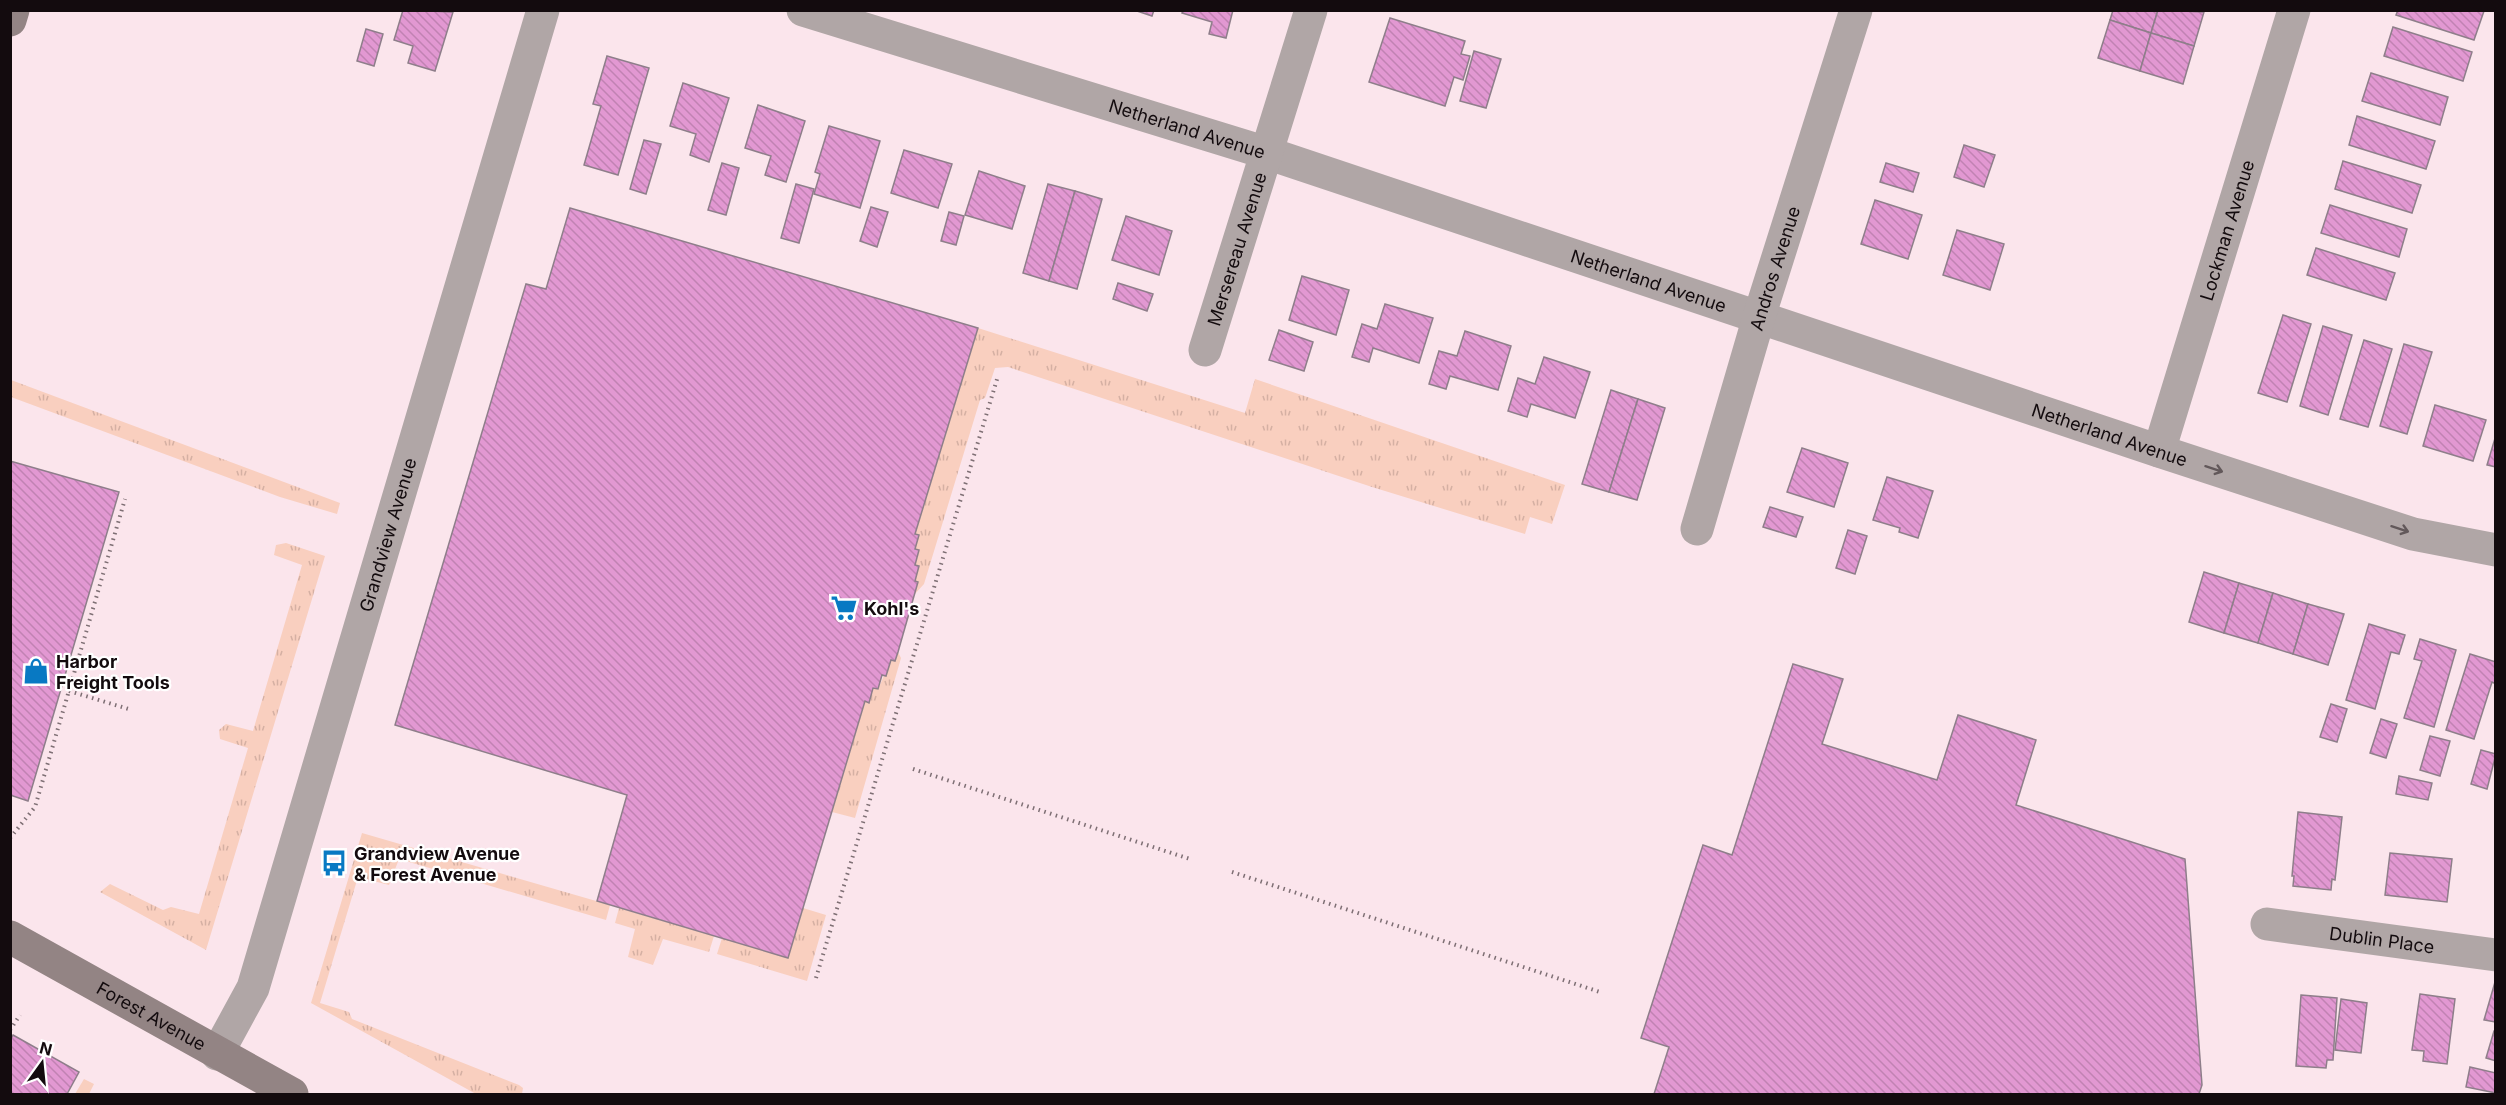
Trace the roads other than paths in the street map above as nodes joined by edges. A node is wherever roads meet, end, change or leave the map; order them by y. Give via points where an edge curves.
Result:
1 (13, 10) edge
2 (543, 10) edge
3 (803, 10) edge
4 (1311, 10) edge
5 (1856, 10) edge
6 (2294, 10) edge
7 (10, 20) edge
8 (1267, 153) junction
9 (1759, 317) junction
10 (1205, 350) dead end
11 (2159, 451) junction
12 (1697, 529) dead end
13 (2496, 550) edge
14 (2267, 924) dead end
15 (10, 937) edge
16 (2496, 955) edge
17 (217, 1054) junction
18 (292, 1095) edge

1 - 7 main road
2 - 17 street, Grandview Avenue via 253,988
3 - 8 street, Netherland Avenue
4 - 8 street, Mersereau Avenue
5 - 9 street, Andros Avenue
6 - 11 street, Lockman Avenue
8 - 9 street, Netherland Avenue
8 - 10 street, Mersereau Avenue
9 - 11 street, Netherland Avenue
9 - 12 street, Andros Avenue
11 -> 13 street, Netherland Avenue via 2413,534
14 - 16 street, Dublin Place
15 - 17 main road, Forest Avenue
17 - 18 main road, Forest Avenue

